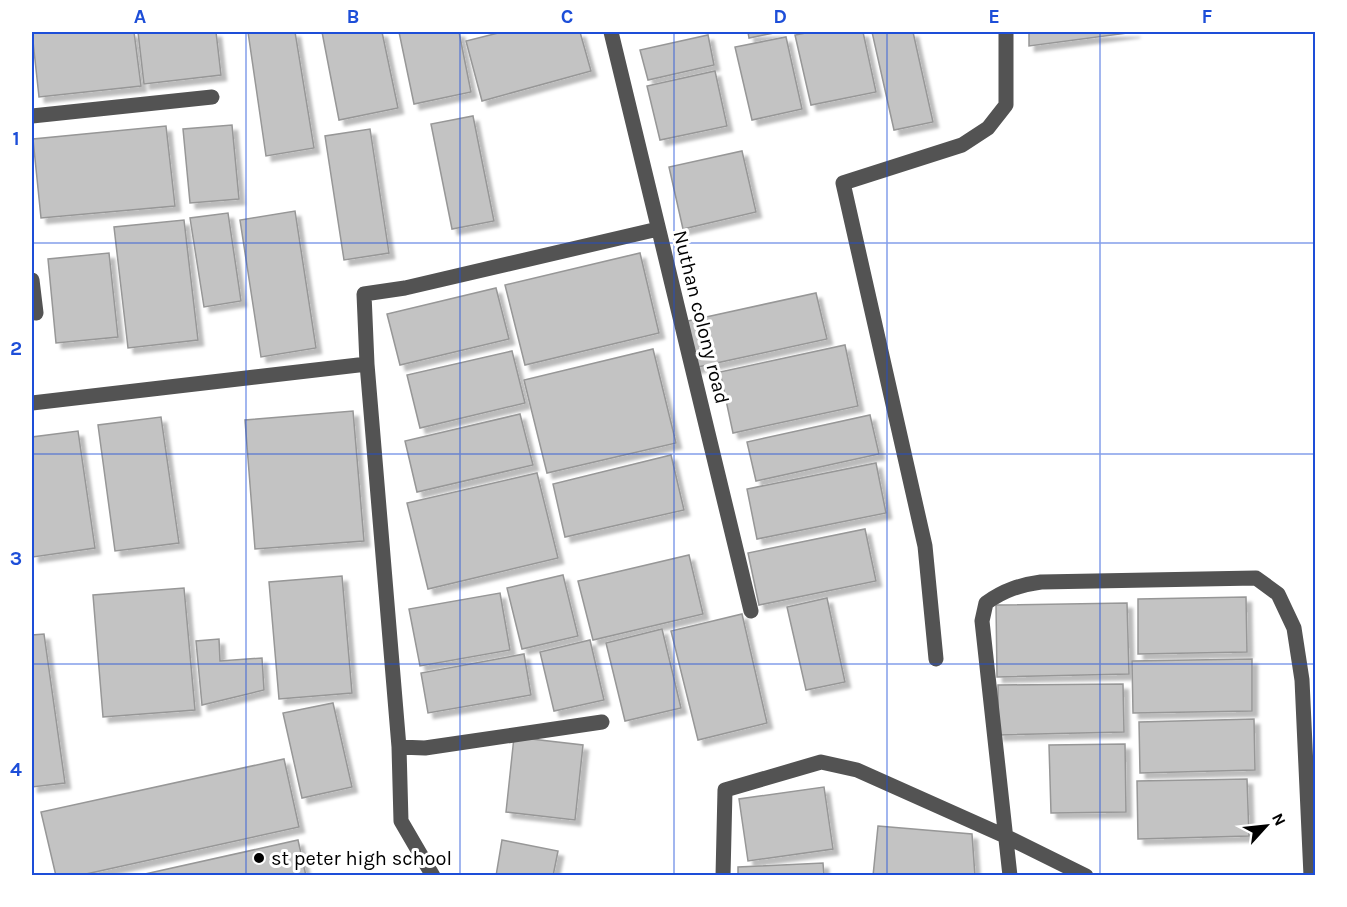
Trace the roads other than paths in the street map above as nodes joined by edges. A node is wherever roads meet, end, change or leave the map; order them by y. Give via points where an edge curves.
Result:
1 (611, 32) edge
2 (1006, 32) edge
3 (212, 97) dead end
4 (32, 116) edge
5 (658, 229) junction
6 (32, 280) edge
7 (36, 313) dead end
8 (367, 364) junction
9 (32, 403) edge
10 (751, 611) dead end
11 (936, 659) dead end
12 (602, 722) dead end
13 (399, 747) junction
14 (1007, 837) junction
15 (433, 876) edge
16 (723, 876) edge
17 (1010, 876) edge
18 (1086, 876) edge
19 (1311, 876) edge

1 - 5 street, Nuthan colony road
2 - 11 street via 1006,105 988,128 962,146 843,183 925,546
3 - 4 street
5 - 8 street via 364,294
5 - 10 street, Nuthan colony road
6 - 7 street
8 - 9 street
8 - 13 street
12 - 13 street via 425,748
13 - 15 street via 401,821
14 - 16 street via 857,770 820,762 725,790
14 - 17 street
14 - 18 street
14 - 19 street via 982,621 986,603 1001,592 1041,582 1256,578 1278,594 1294,628 1302,680

